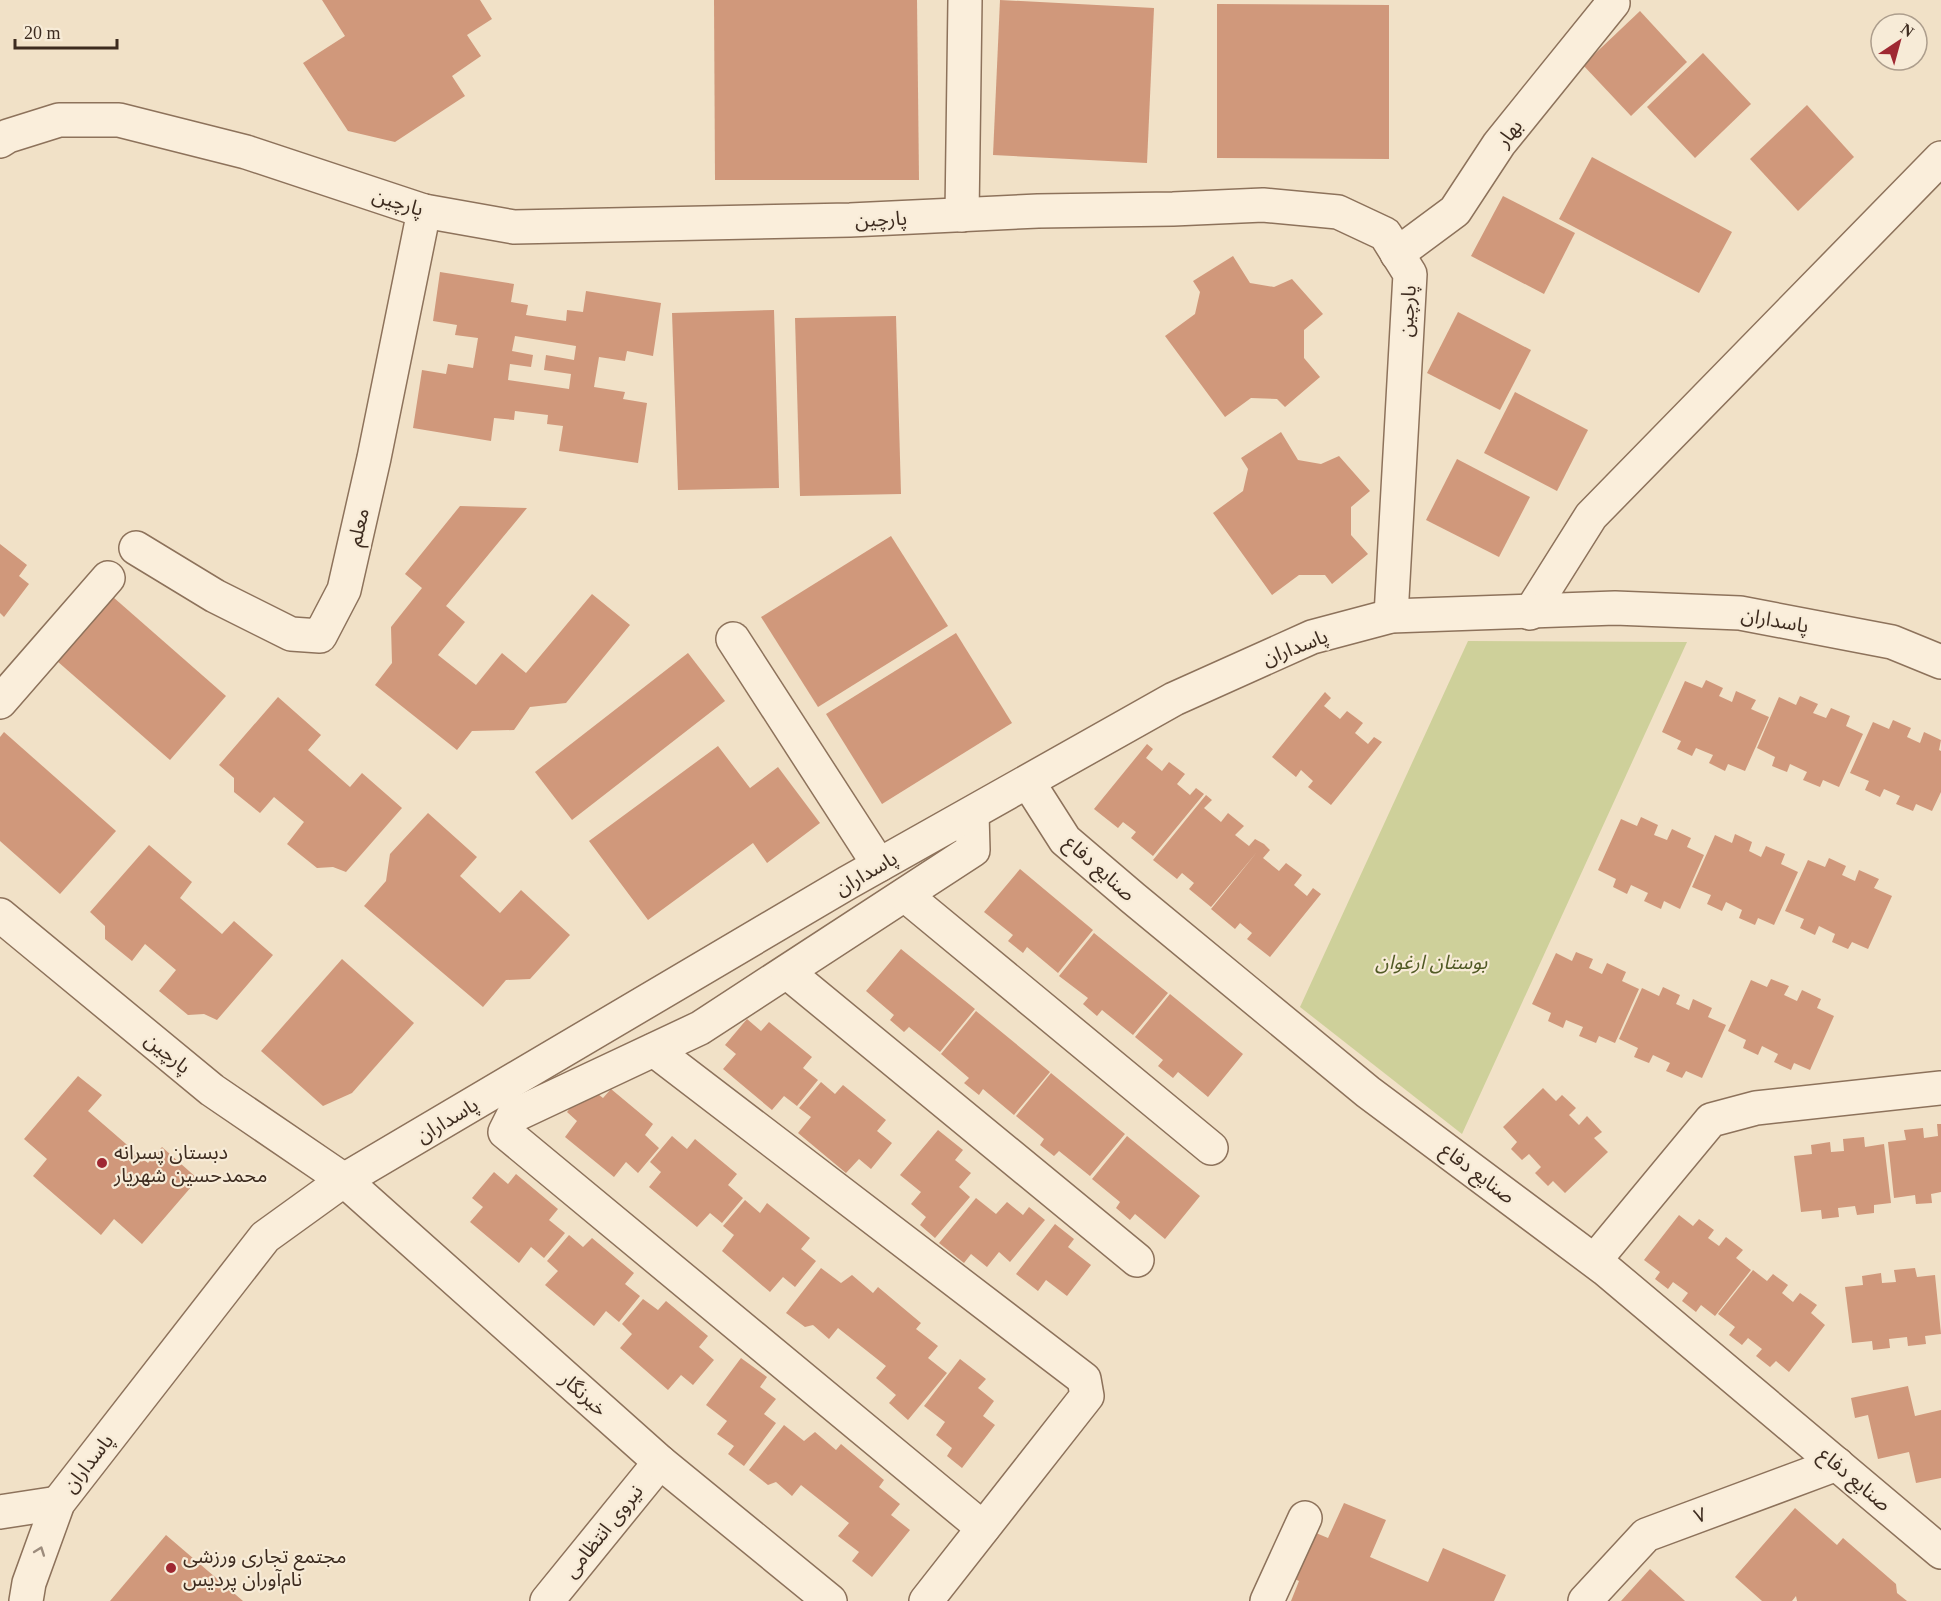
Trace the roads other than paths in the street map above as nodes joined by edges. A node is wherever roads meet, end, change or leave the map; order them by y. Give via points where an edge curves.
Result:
1 (965, 0) edge
2 (1613, 3) dead end
3 (0, 141) edge
4 (1941, 158) edge
5 (424, 212) junction
6 (962, 215) junction
7 (1397, 254) junction
8 (136, 548) dead end
9 (108, 578) dead end
10 (1530, 613) junction
11 (1391, 616) junction
12 (733, 639) dead end
13 (1941, 662) edge
14 (0, 702) edge
15 (1028, 782) junction
16 (972, 814) junction
17 (879, 865) junction
18 (905, 895) junction
19 (0, 915) edge
20 (787, 972) junction
21 (654, 1050) junction
22 (1941, 1088) edge
23 (1211, 1148) dead end
24 (344, 1180) junction
25 (1137, 1260) dead end
26 (1595, 1260) junction
27 (660, 1462) junction
28 (1837, 1464) junction
29 (57, 1503) junction
30 (0, 1512) edge
31 (1305, 1518) dead end
32 (983, 1528) junction
33 (1941, 1552) edge
34 (26, 1601) edge
35 (547, 1601) edge
36 (830, 1601) edge
37 (926, 1601) edge
38 (1267, 1601) edge
39 (1585, 1601) edge

1 - 6 street
2 - 7 street, بهار via 1499,144 1455,211
3 - 5 street, پارچین via 8,135 60,120 119,120 246,153
4 - 10 street via 1592,516
5 - 6 street, پارچین via 514,226
5 - 8 street, معلم via 344,590 320,636 291,634 215,596
6 - 7 street, پارچین via 1263,205 1338,212 1385,234
7 - 11 street, پارچین via 1410,274
9 - 14 street
10 - 11 street, پاسداران
10 - 13 street, پاسداران via 1615,608 1740,613 1892,642
11 - 15 street, پاسداران via 1312,637 1174,699
12 - 17 street
15 - 16 street, پاسداران
15 - 26 street, صنایع دفاع via 1065,840 1368,1092
16 - 17 street, پاسداران
16 - 18 street via 973,850
17 - 24 street, پاسداران
18 - 20 street
18 - 23 street
19 - 24 street, پارچین via 212,1090
20 - 21 street via 700,1028
20 - 25 street
21 - 32 street via 1084,1379 1087,1396
21 - 32 street via 513,1116 505,1132
22 - 26 street via 1756,1108 1711,1120
24 - 27 street, خبرنگار
24 - 29 street, پاسداران via 265,1237
26 - 28 street, صنایع دفاع
27 - 35 street, نیروی انتظامی
27 - 36 street, خبرنگار
28 - 33 street, صنایع دفاع
28 - 39 street, ۷ via 1646,1534
29 - 30 street
34 -> 29 street, پاسداران
31 - 38 street
32 - 37 street

